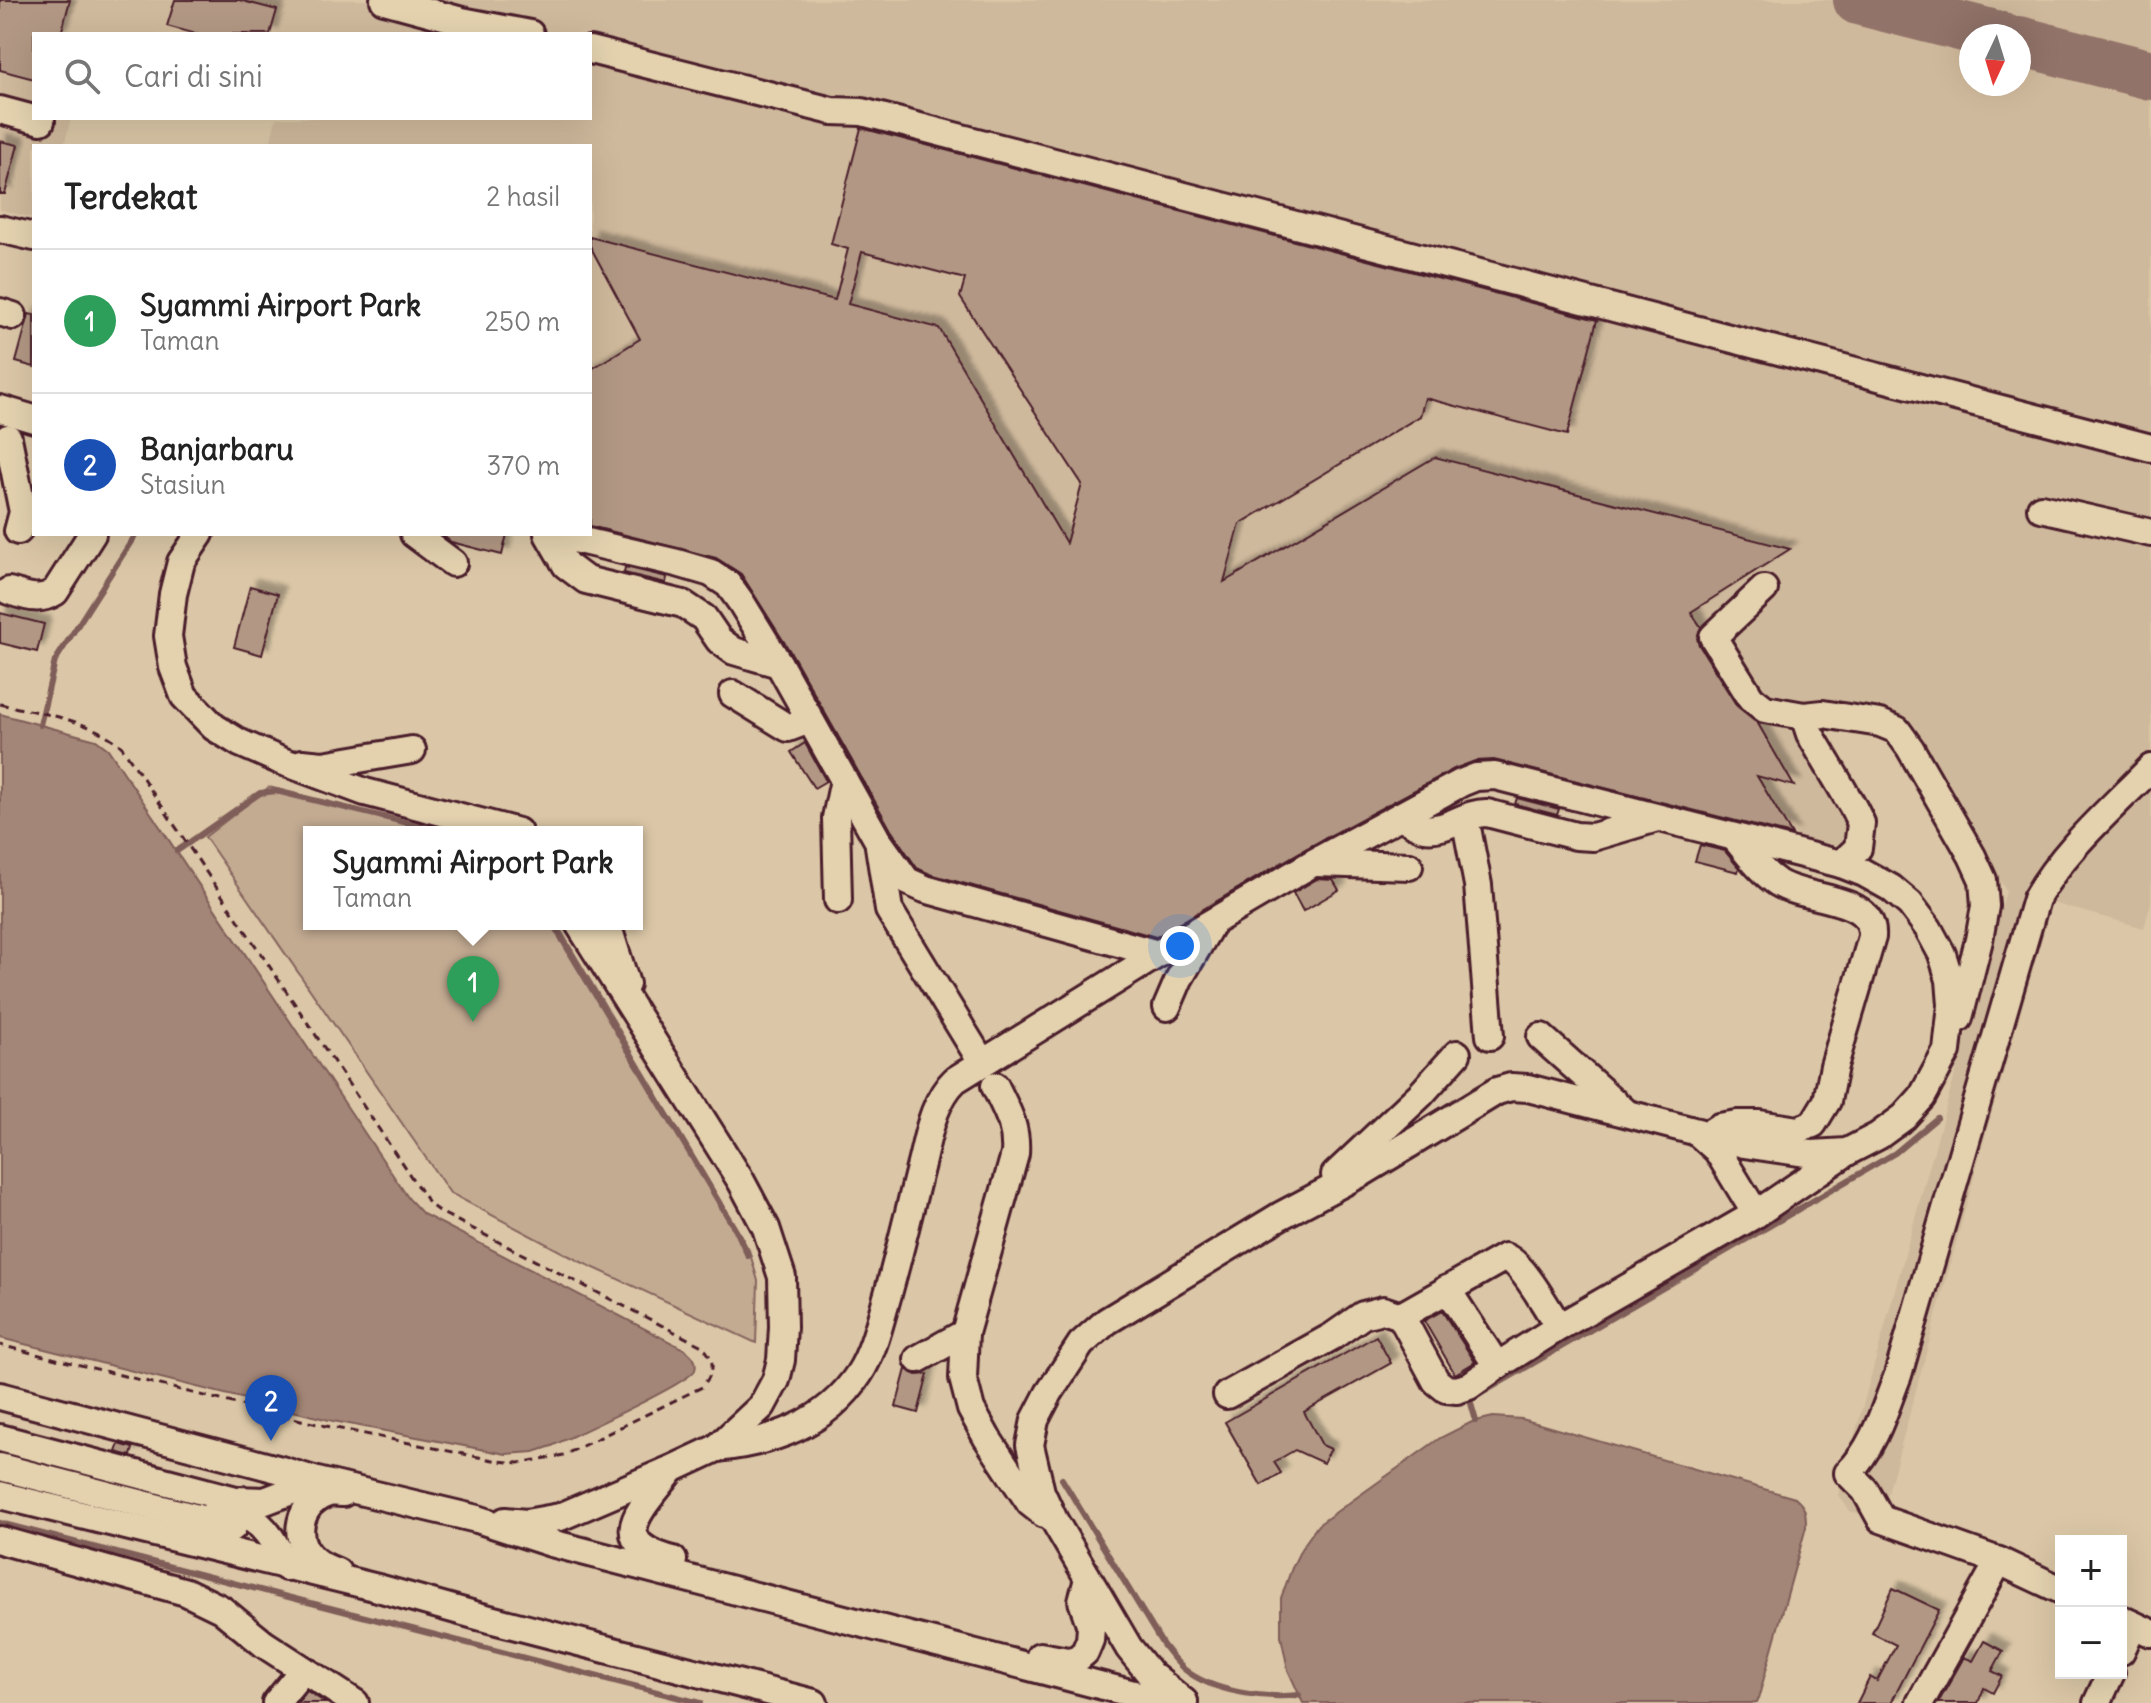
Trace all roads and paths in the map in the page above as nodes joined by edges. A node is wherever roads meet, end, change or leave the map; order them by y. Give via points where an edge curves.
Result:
1 (384, 0) edge
2 (520, 32) edge
3 (592, 51) edge
4 (0, 110) edge
5 (32, 119) edge
6 (37, 120) edge
7 (41, 121) dead end
8 (0, 229) edge
9 (32, 237) edge
10 (0, 394) edge
11 (32, 399) edge
12 (0, 409) edge
13 (32, 418) edge
14 (8, 438) dead end
15 (2151, 448) edge
16 (2041, 508) dead end
17 (17, 531) edge
18 (2151, 533) edge
19 (91, 536) edge
20 (199, 536) edge
21 (417, 536) edge
22 (552, 536) edge
23 (559, 536) edge
24 (453, 563) dead end
25 (1764, 589) dead end
26 (9, 591) dead end
27 (779, 664) junction
28 (733, 694) dead end
29 (0, 704) edge
30 (1804, 716) junction
31 (809, 720) junction
32 (412, 750) dead end
33 (279, 760) junction
34 (2151, 768) edge
35 (844, 780) junction
36 (1400, 816) junction
37 (1657, 817) junction
38 (495, 826) edge
39 (1468, 833) dead end
40 (1735, 838) junction
41 (877, 839) junction
42 (1313, 863) junction
43 (1841, 864) junction
44 (1409, 866) dead end
45 (838, 900) dead end
46 (1211, 923) junction
47 (583, 930) edge
48 (609, 930) edge
49 (1158, 954) junction
50 (1167, 1007) dead end
51 (634, 1011) junction
52 (1490, 1036) dead end
53 (1541, 1037) dead end
54 (974, 1049) dead end
55 (1947, 1051) junction
56 (1457, 1054) dead end
57 (995, 1086) dead end
58 (1628, 1115) junction
59 (1702, 1132) junction
60 (1847, 1152) junction
61 (1756, 1214) junction
62 (1280, 1216) junction
63 (1447, 1289) junction
64 (1401, 1316) junction
65 (1559, 1327) junction
66 (965, 1333) junction
67 (0, 1345) edge
68 (918, 1359) dead end
69 (1497, 1366) junction
70 (0, 1386) edge
71 (1227, 1395) dead end
72 (0, 1396) edge
73 (0, 1410) edge
74 (0, 1423) edge
75 (0, 1438) edge
76 (717, 1448) junction
77 (0, 1453) edge
78 (0, 1467) edge
79 (672, 1469) junction
80 (0, 1481) edge
81 (317, 1481) junction
82 (367, 1493) junction
83 (0, 1495) edge
84 (477, 1519) junction
85 (1054, 1520) junction
86 (0, 1540) edge
87 (1999, 1561) junction
88 (286, 1567) junction
89 (1088, 1579) junction
90 (2055, 1587) edge
91 (378, 1588) junction
92 (303, 1670) junction
93 (2108, 1679) edge
94 (1186, 1702) edge
95 (276, 1703) edge
96 (355, 1703) edge
97 (814, 1703) edge
98 (1920, 1703) edge
99 (2097, 1703) edge

1 - 2 street
3 - 15 street via 832,111 862,112
4 - 5 street
6 - 7 street
8 - 9 street
10 - 11 street
12 - 13 street
14 - 17 street via 23,512
16 - 18 street
19 - 26 street via 55,592 35,599
20 - 33 street via 181,562 173,594 168,636 173,667 184,696 214,727
21 - 24 street
22 - 27 street via 566,565 586,580 683,604 734,651
23 - 27 street via 711,573 728,584
25 - 30 street via 1713,637 1751,698 1765,709
27 - 31 street
28 - 31 street via 788,728
29 - 67 path via 96,728 122,747 430,1205 702,1346 713,1367 702,1387 564,1455 519,1463 321,1425
30 - 43 street via 1861,823 1858,848
30 - 55 street via 1823,714 1897,730 1983,880 1979,940
31 - 35 street
32 - 33 street via 323,765
33 - 38 street via 365,792
34 - 87 street via 2071,851 2036,899 1898,1375 1871,1444 1848,1473 1881,1519
35 - 41 street
35 - 45 street via 836,818
36 - 37 street via 1424,828 1487,813 1593,837
36 - 37 street via 1476,777 1495,776
36 - 42 street
37 - 40 street
39 - 52 street via 1478,885
40 - 43 street
40 - 59 street via 1779,883 1865,914 1873,926 1872,937 1827,1101 1813,1124 1798,1130 1737,1124
41 - 49 street via 907,881 925,889
41 - 54 street via 889,910
42 - 44 street
42 - 46 street
43 - 55 street via 1891,888 1928,928 1950,980
46 - 49 street
46 - 50 street
47 - 51 street
48 - 51 street
49 - 76 street via 945,1090 874,1341 859,1374 833,1403 801,1426 751,1444
51 - 76 street via 741,1181 766,1228 782,1277 776,1380 762,1406
53 - 58 street
55 - 60 street via 1922,1097 1904,1117
56 - 62 street via 1343,1170
57 - 66 street via 1013,1123 1015,1154
58 - 59 street
58 - 62 street via 1528,1088 1497,1091
59 - 60 street via 1812,1154
59 - 61 street
60 - 61 street
61 - 65 street
62 - 85 street via 1107,1321 1081,1344 1035,1420 1030,1445
63 - 64 street
63 - 65 street via 1505,1257 1513,1259
63 - 69 street
64 - 69 street via 1436,1381 1446,1389 1469,1386
64 - 71 street via 1383,1310 1363,1315
65 - 69 street
66 - 68 street
66 - 85 street via 963,1378 971,1409 1030,1503
70 - 81 street via 270,1455
72 - 81 street
73 - 81 street via 241,1473
74 - 81 street via 239,1487
75 - 81 street via 236,1500 265,1501
76 - 79 street
77 - 88 street via 250,1518 279,1550
78 - 88 street via 245,1530
79 - 84 street via 560,1517 526,1523
79 - 89 street via 634,1522 639,1546 661,1557 1057,1661 1077,1659 1090,1640 1082,1601
80 - 88 street via 254,1548
81 - 82 street
82 - 84 street
82 - 91 street via 330,1493 313,1501 299,1534 312,1559
83 - 88 street
84 - 94 street via 551,1543 1157,1700
85 - 89 street
86 - 92 street via 186,1592 221,1609
87 - 90 street
87 - 98 street
88 - 91 street
89 - 94 street via 1129,1648 1150,1674
91 - 97 street
92 - 95 street
92 - 96 street
93 - 99 street

